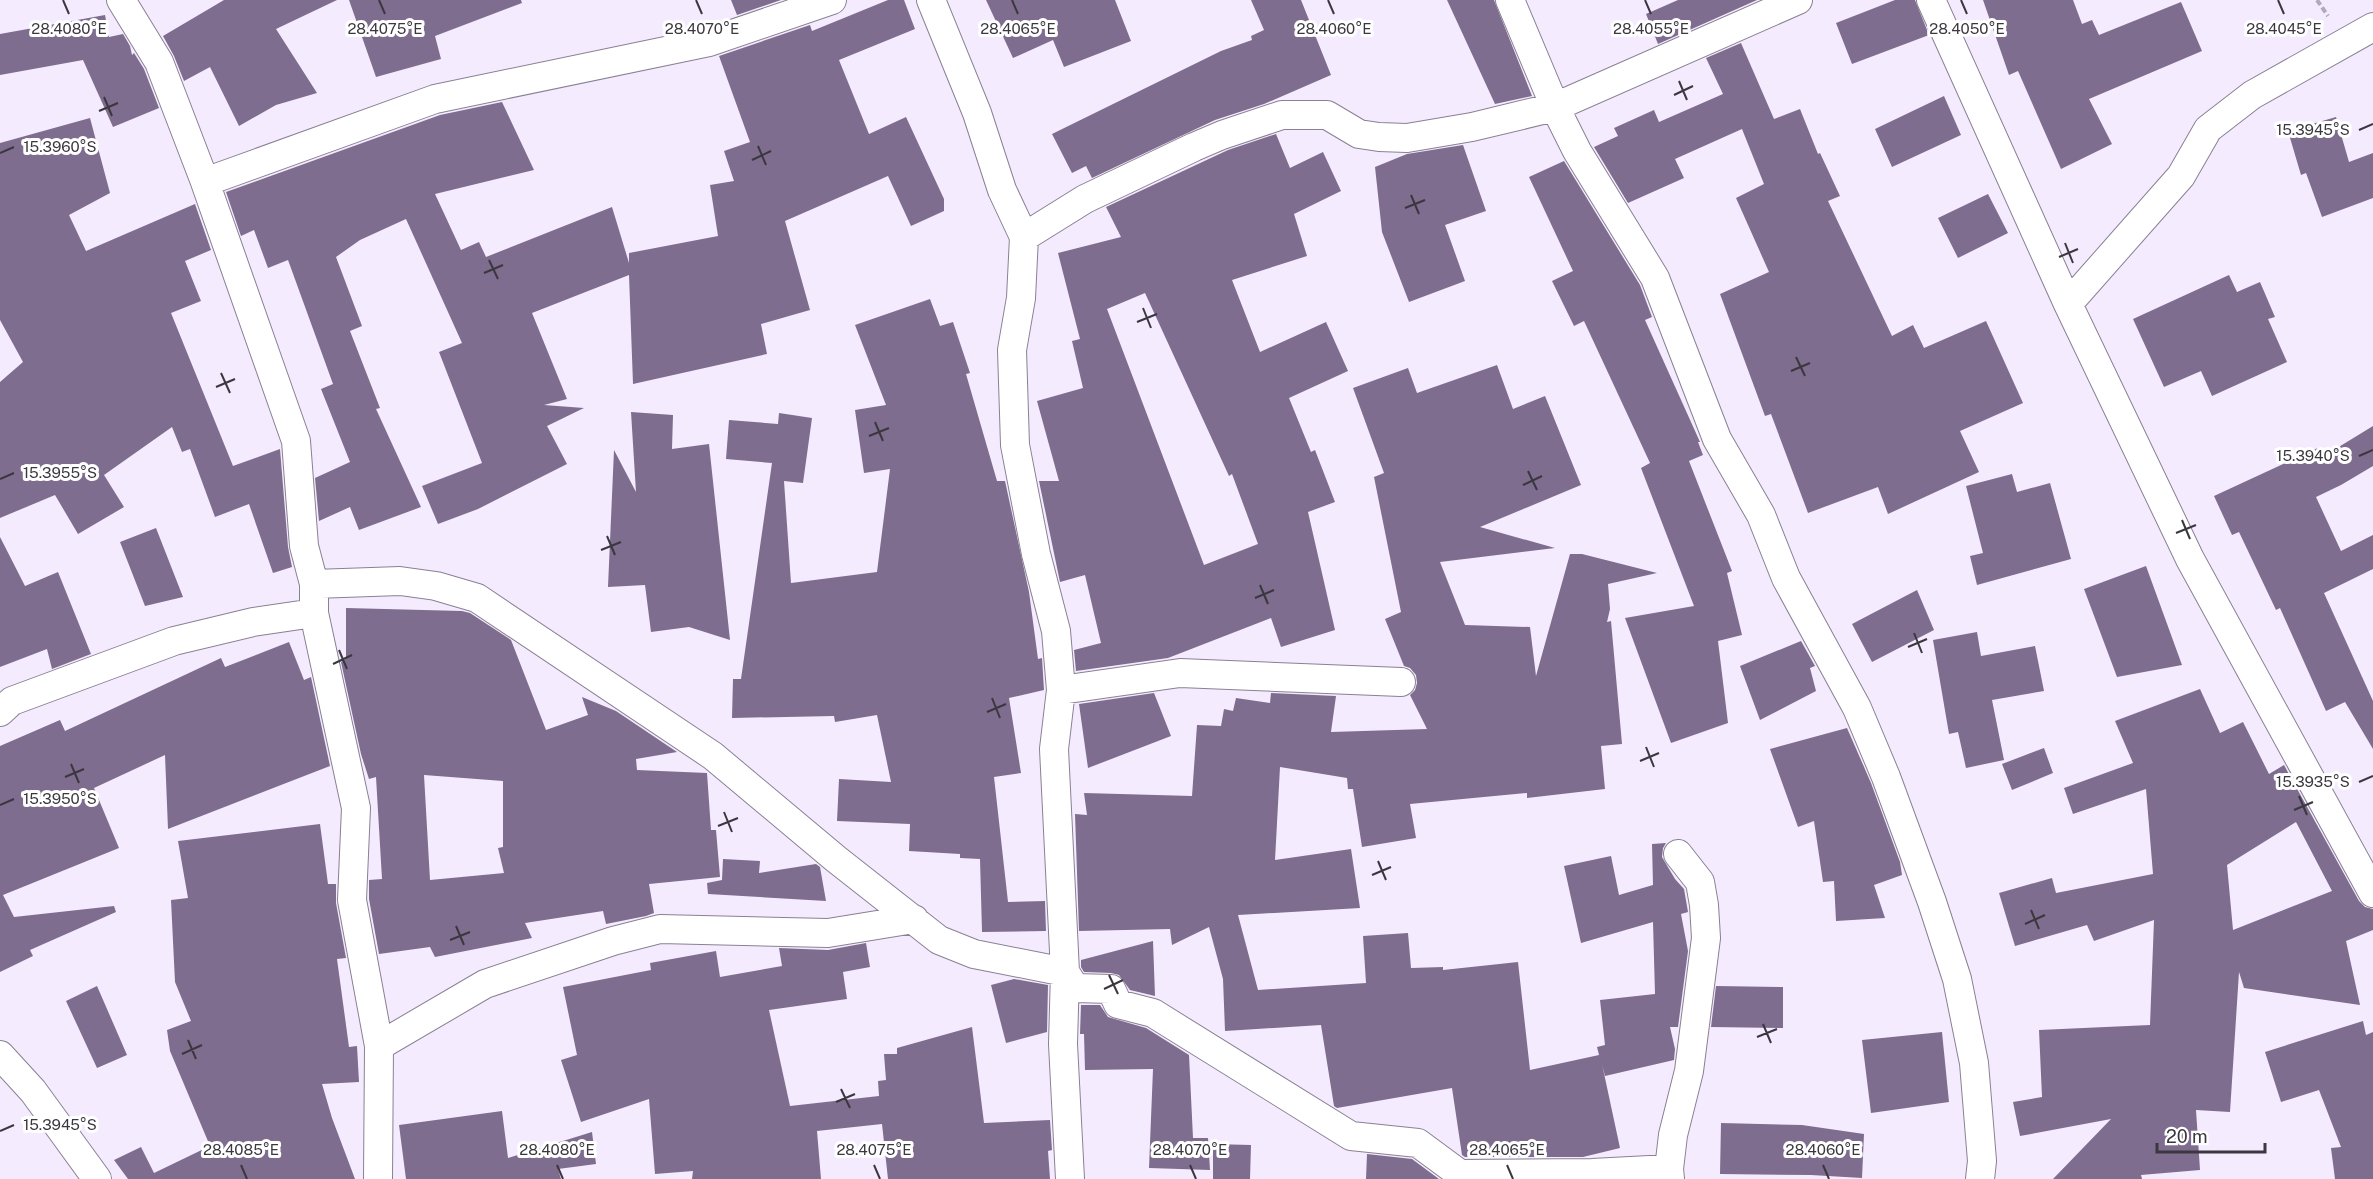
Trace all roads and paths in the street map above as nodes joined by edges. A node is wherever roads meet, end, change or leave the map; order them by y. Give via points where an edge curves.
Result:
1 (122, 0) edge
2 (832, 0) edge
3 (931, 0) edge
4 (1510, 0) edge
5 (1798, 0) edge
6 (1932, 0) edge
7 (2373, 27) edge
8 (1555, 107) junction
9 (205, 182) junction
10 (1024, 237) junction
11 (2068, 304) junction
12 (314, 584) junction
13 (314, 613) junction
14 (1401, 682) dead end
15 (1061, 690) junction
16 (0, 712) edge
17 (1678, 854) dead end
18 (2373, 893) edge
19 (914, 919) junction
20 (1065, 972) junction
21 (379, 1046) junction
22 (0, 1055) edge
23 (1670, 1174) edge
24 (97, 1179) edge
25 (378, 1179) edge
26 (1070, 1179) edge
27 (1980, 1179) edge

1 - 9 street via 159,62
2 - 9 street via 709,42 435,99
3 - 10 street via 977,113 1002,190
4 - 8 street
5 - 8 street
6 - 11 street
7 - 11 street via 2252,95 2208,129 2181,176
8 - 10 street via 1407,138 1359,134 1327,115 1282,115 1194,147 1085,199
8 - 27 street via 1577,151 1655,278 1717,439 1761,515 1786,578 1857,708 1886,777 1957,979 1974,1063
9 - 12 street via 296,441 304,546
10 - 15 street via 1021,298 1012,350 1015,445 1056,631
11 - 18 street via 2190,559
12 - 13 street
12 - 19 street via 400,581 477,598 713,756 836,860
13 - 16 street via 253,622 174,641 12,701
13 - 21 street via 356,808 352,900
14 - 15 street via 1180,673
15 - 20 street via 1054,749
17 - 23 street via 1700,882 1707,938 1689,1071 1673,1135
19 - 20 street via 939,940 974,954
19 - 21 street via 828,933 660,929 485,984
20 - 23 street via 1075,988 1111,989 1118,1004 1153,1013 1351,1136 1418,1143 1460,1174
20 - 26 street via 1063,1044
21 - 25 street
22 - 24 street via 33,1092

